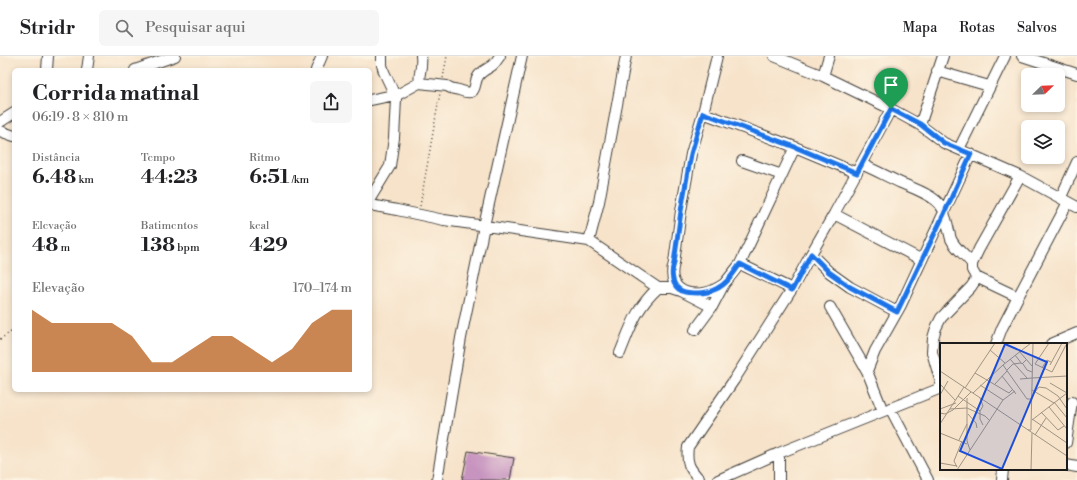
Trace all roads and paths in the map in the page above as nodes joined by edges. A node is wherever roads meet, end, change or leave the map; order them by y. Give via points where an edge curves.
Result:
1 (48, 56) edge
2 (89, 56) edge
3 (175, 56) edge
4 (322, 56) edge
5 (382, 56) edge
6 (422, 56) edge
7 (447, 56) edge
8 (500, 56) edge
9 (522, 56) edge
10 (626, 56) edge
11 (717, 56) edge
12 (774, 56) edge
13 (829, 56) edge
14 (943, 56) edge
15 (1005, 56) edge
16 (1022, 56) edge
17 (46, 68) edge
18 (87, 68) edge
19 (141, 68) edge
20 (317, 68) edge
21 (938, 72) junction
22 (1077, 74) edge
23 (823, 76) junction
24 (443, 79) dead end
25 (418, 83) junction
26 (441, 86) dead end
27 (989, 86) junction
28 (394, 96) junction
29 (372, 100) edge
30 (891, 109) junction
31 (703, 113) junction
32 (12, 114) edge
33 (0, 122) edge
34 (920, 124) junction
35 (0, 131) edge
36 (12, 135) edge
37 (795, 147) junction
38 (959, 149) junction
39 (971, 154) junction
40 (742, 161) dead end
41 (1077, 162) edge
42 (859, 168) junction
43 (782, 176) junction
44 (1020, 176) junction
45 (372, 196) edge
46 (1069, 202) edge
47 (372, 205) edge
48 (834, 214) junction
49 (944, 214) junction
50 (418, 215) junction
51 (484, 226) junction
52 (589, 241) junction
53 (811, 254) junction
54 (922, 260) junction
55 (740, 264) junction
56 (972, 264) junction
57 (976, 277) junction
58 (724, 284) junction
59 (658, 288) junction
60 (792, 290) junction
61 (681, 291) junction
62 (1018, 297) junction
63 (712, 307) junction
64 (830, 307) dead end
65 (897, 312) junction
66 (694, 330) dead end
67 (12, 331) edge
68 (1077, 333) edge
69 (0, 339) edge
70 (996, 343) edge
71 (1053, 343) edge
72 (620, 353) dead end
73 (867, 371) junction
74 (940, 380) edge
75 (940, 388) edge
76 (1072, 402) edge
77 (887, 410) junction
78 (1067, 436) edge
79 (780, 454) junction
80 (1067, 465) edge
81 (1077, 467) edge
82 (1003, 470) edge
83 (437, 480) edge
84 (700, 480) edge
85 (718, 480) edge
86 (780, 480) edge
87 (928, 480) edge
88 (1002, 480) edge

1 - 17 street
2 - 18 street
3 - 19 street
4 - 20 street
5 - 28 street via 381,62
6 - 25 street
7 - 24 path
8 - 25 street via 479,75 471,92
9 - 51 street
10 - 52 street via 599,202
11 - 31 street
12 - 23 street
13 - 23 street
14 - 21 street
15 - 27 street
16 - 22 street
21 - 27 street
21 - 34 street
23 - 30 street
25 - 28 street
26 - 50 path
27 - 38 street
28 - 29 street
28 - 45 street via 396,106 390,166
30 - 34 street
30 - 42 street
31 - 37 street
31 - 61 street via 691,154 671,271 672,278
32 - 33 street
34 - 38 street via 944,143
35 - 36 street
37 - 42 street
37 - 43 street
38 - 39 street
39 - 44 street
39 - 49 street
40 - 43 street
41 - 46 street
42 - 48 street
42 - 49 street via 919,190 934,199 944,210
43 - 55 street
44 - 46 street
44 - 56 street
46 - 62 street
47 - 50 street
48 - 53 street
48 - 54 street
49 - 54 street
49 - 56 street via 952,241 958,251
50 - 51 street
51 - 52 street
51 - 83 street
52 - 59 street
53 - 60 street
53 - 65 street via 829,272 850,287
54 - 65 street
55 - 58 street
55 - 60 street
56 - 57 street
57 - 62 street
57 - 74 street via 941,318 933,338 933,355
58 - 61 street via 704,293
58 - 63 street
59 - 61 street
59 - 72 street via 636,314
60 - 84 street via 688,447 688,465
61 - 63 street
62 - 70 street
63 - 66 street
64 - 73 street
65 - 73 street
67 - 69 path
68 - 71 street
73 - 77 street
75 - 77 street
76 - 78 street
77 - 79 street
77 - 87 street
79 - 85 street
79 - 86 street
80 - 81 street
82 - 88 street

